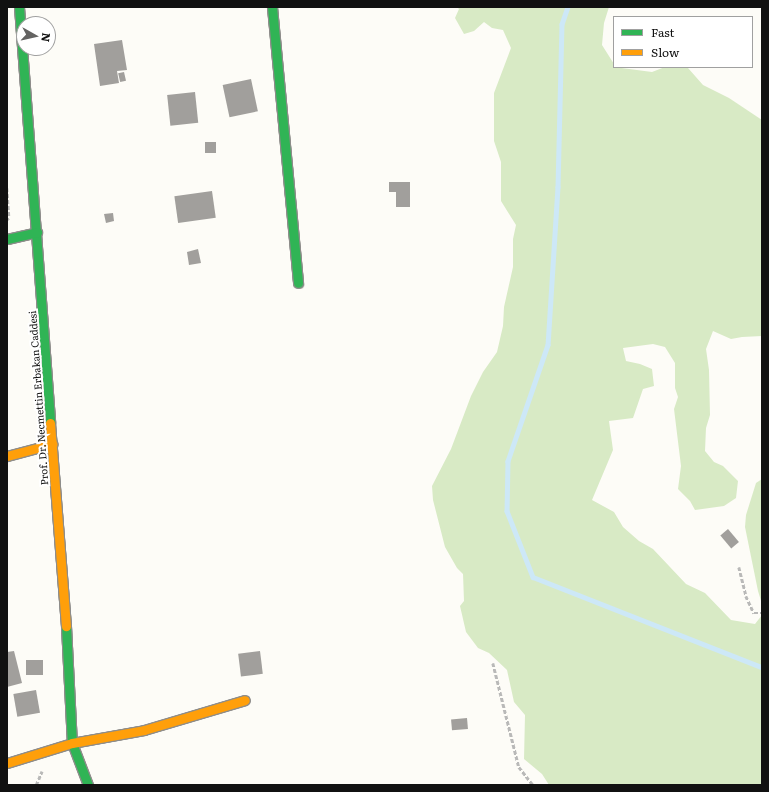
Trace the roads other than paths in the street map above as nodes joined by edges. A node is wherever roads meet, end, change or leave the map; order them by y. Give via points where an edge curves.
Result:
1 (19, 7) edge
2 (272, 7) edge
3 (37, 232) junction
4 (7, 239) edge
5 (298, 283) dead end
6 (52, 444) junction
7 (7, 456) edge
8 (245, 700) dead end
9 (72, 743) junction
10 (7, 763) edge
11 (88, 785) edge

1 - 3 street, Prof. Dr. Necmettin Erbakan Caddesi
2 - 5 street
3 - 4 street
3 - 6 street, Prof. Dr. Necmettin Erbakan Caddesi
6 - 7 street
6 - 9 street, Prof. Dr. Necmettin Erbakan Caddesi via 69,667
8 - 9 street via 144,730
9 - 10 street
9 - 11 street, Prof. Dr. Necmettin Erbakan Caddesi

